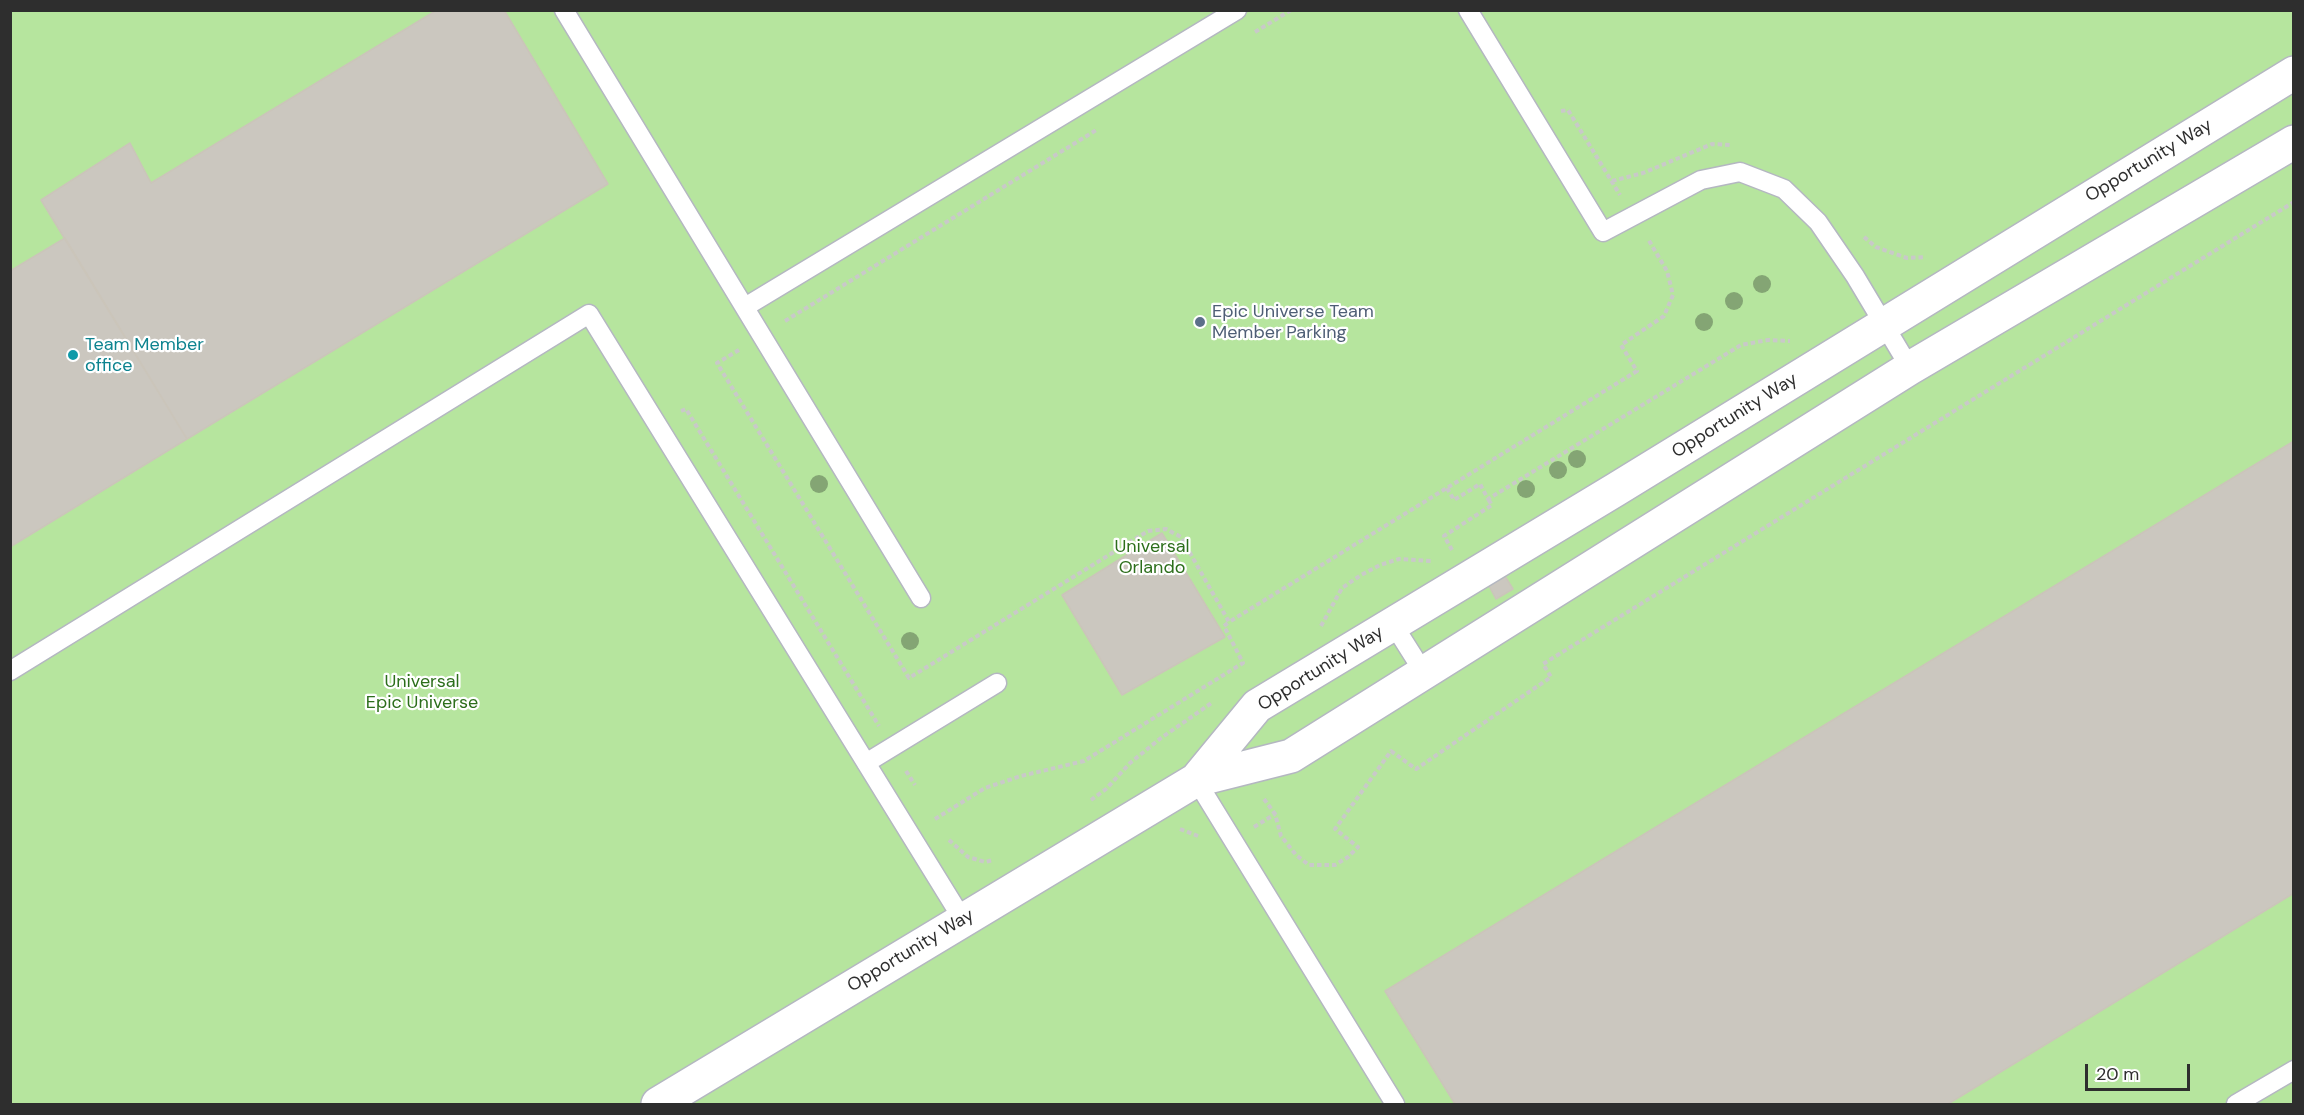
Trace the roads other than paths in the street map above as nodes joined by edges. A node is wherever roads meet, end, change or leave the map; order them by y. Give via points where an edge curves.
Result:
1 (564, 10) edge
2 (1238, 10) edge
3 (1468, 10) edge
4 (2294, 73) edge
5 (2294, 142) edge
6 (745, 307) junction
7 (1884, 324) junction
8 (1910, 368) junction
9 (921, 598) dead end
10 (1393, 624) junction
11 (10, 670) edge
12 (1424, 674) junction
13 (998, 683) dead end
14 (1233, 757) junction
15 (866, 763) junction
16 (1196, 780) junction
17 (963, 920) junction
18 (2294, 1070) edge
19 (658, 1104) edge
20 (1395, 1104) edge
21 (2236, 1104) edge

1 - 6 lane
2 - 6 lane
3 - 7 lane via 1603,232 1701,180 1740,172 1784,189 1818,222
4 - 7 street, Opportunity Way
5 - 8 street
6 - 9 lane
7 - 8 lane
7 - 10 street, Opportunity Way
8 - 12 street
10 - 12 lane
10 - 14 street, Opportunity Way via 1257,706
11 - 15 lane via 589,314
12 - 14 street via 1291,756
13 - 15 lane
14 - 16 street, Opportunity Way
15 - 17 lane
16 - 17 street, Opportunity Way
16 - 20 lane
17 - 19 street, Opportunity Way
18 - 21 lane

